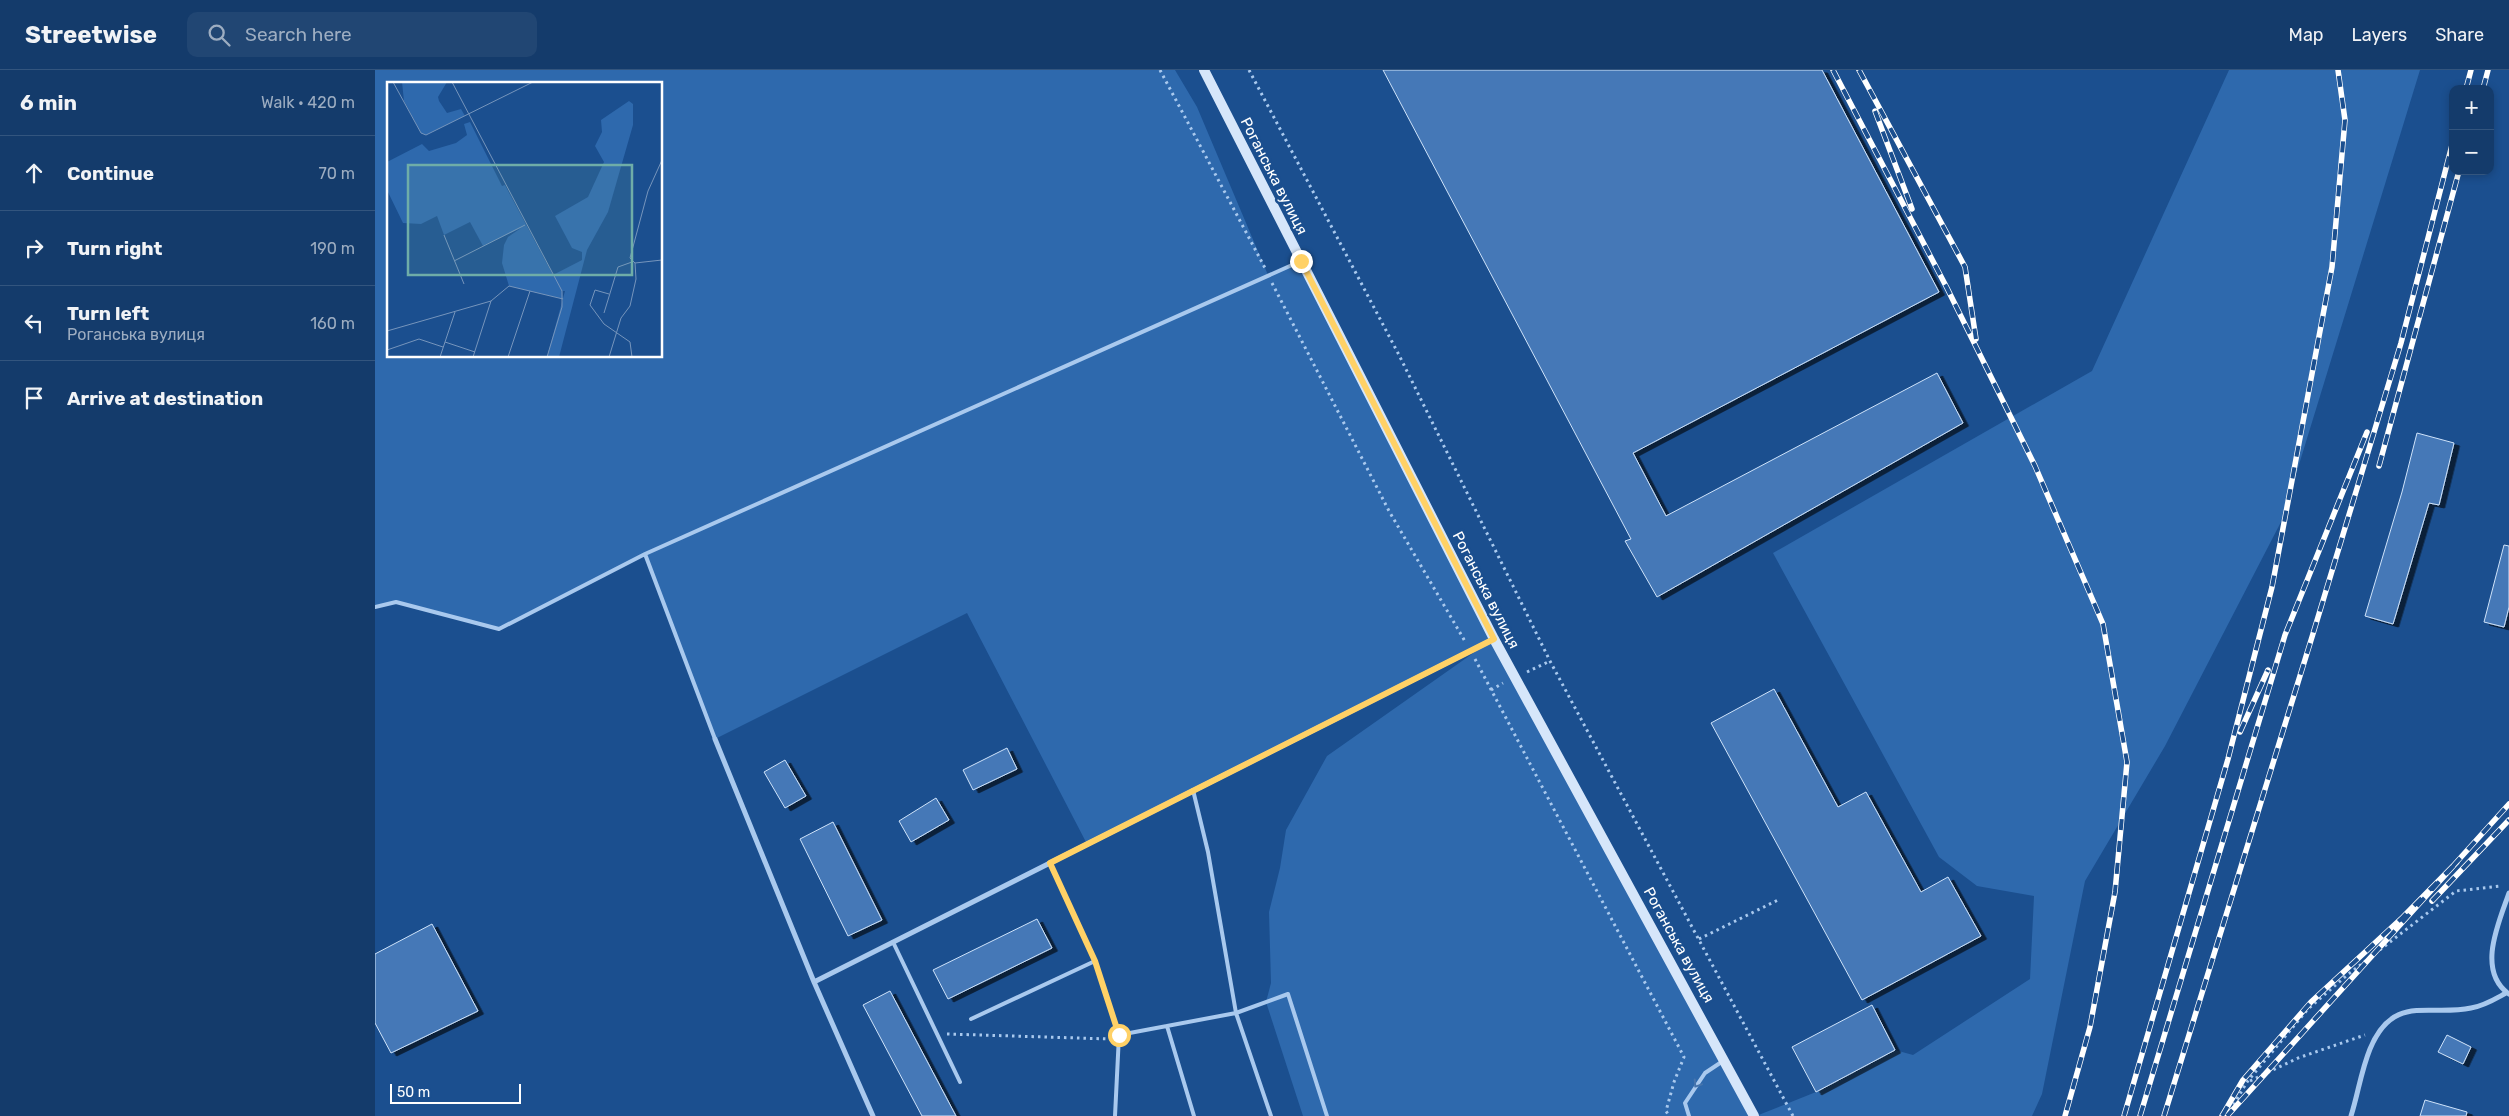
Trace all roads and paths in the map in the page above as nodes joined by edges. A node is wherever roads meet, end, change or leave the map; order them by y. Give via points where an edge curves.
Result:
1 (1160, 70) edge
2 (1204, 70) edge
3 (1249, 70) edge
4 (1301, 261) junction
5 (1268, 275) junction
6 (645, 554) junction
7 (375, 607) edge
8 (1494, 639) junction
9 (1471, 651) junction
10 (715, 739) joint
11 (1193, 790) junction
12 (1050, 863) junction
13 (2509, 885) edge
14 (2509, 893) edge
15 (1780, 899) dead end
16 (1699, 939) junction
17 (893, 942) junction
18 (1095, 961) junction
19 (814, 982) junction
20 (2508, 994) edge
21 (1236, 1013) junction
22 (971, 1019) dead end
23 (1167, 1026) junction
24 (2384, 1027) junction
25 (937, 1033) junction
26 (1119, 1037) junction
27 (1725, 1060) junction
28 (960, 1082) dead end
29 (2247, 1082) junction
30 (873, 1116) edge
31 (1115, 1116) edge
32 (1194, 1116) edge
33 (1271, 1116) edge
34 (1327, 1116) edge
35 (1669, 1116) edge
36 (1689, 1116) edge
37 (1755, 1116) edge
38 (1793, 1116) edge
39 (2227, 1116) edge
40 (2351, 1116) edge

1 - 5 path
2 - 4 main road, Роганська вулиця
3 - 16 path via 1399,355 1550,660
4 - 5 lane
4 - 8 main road, Роганська вулиця
5 - 6 lane
5 - 9 path via 1389,511
6 - 7 lane via 499,629 396,602
6 - 10 lane
8 - 9 street
8 - 27 main road, Роганська вулиця
9 - 11 street
9 - 35 path via 1684,1057 1666,1111
10 - 19 street
11 - 12 street
11 - 21 lane via 1208,852
12 - 17 street
12 - 18 lane
13 - 29 path via 2456,891 2446,897 2308,1010
14 - 20 street via 2494,935 2491,960 2496,976
15 - 16 path
16 - 38 path
17 - 19 street
17 - 25 lane
18 - 22 lane
18 - 26 lane
19 - 30 street
20 - 24 street via 2470,1009 2406,1011
21 - 23 lane
21 - 33 lane
21 - 34 lane via 1288,994
23 - 26 lane
23 - 32 lane
24 - 29 path via 2298,1058
24 - 40 street via 2370,1050
25 - 26 path
25 - 28 lane
26 - 31 lane
27 -> 36 lane via 1705,1073 1685,1103
27 - 37 main road, Роганська вулиця
29 - 39 path

